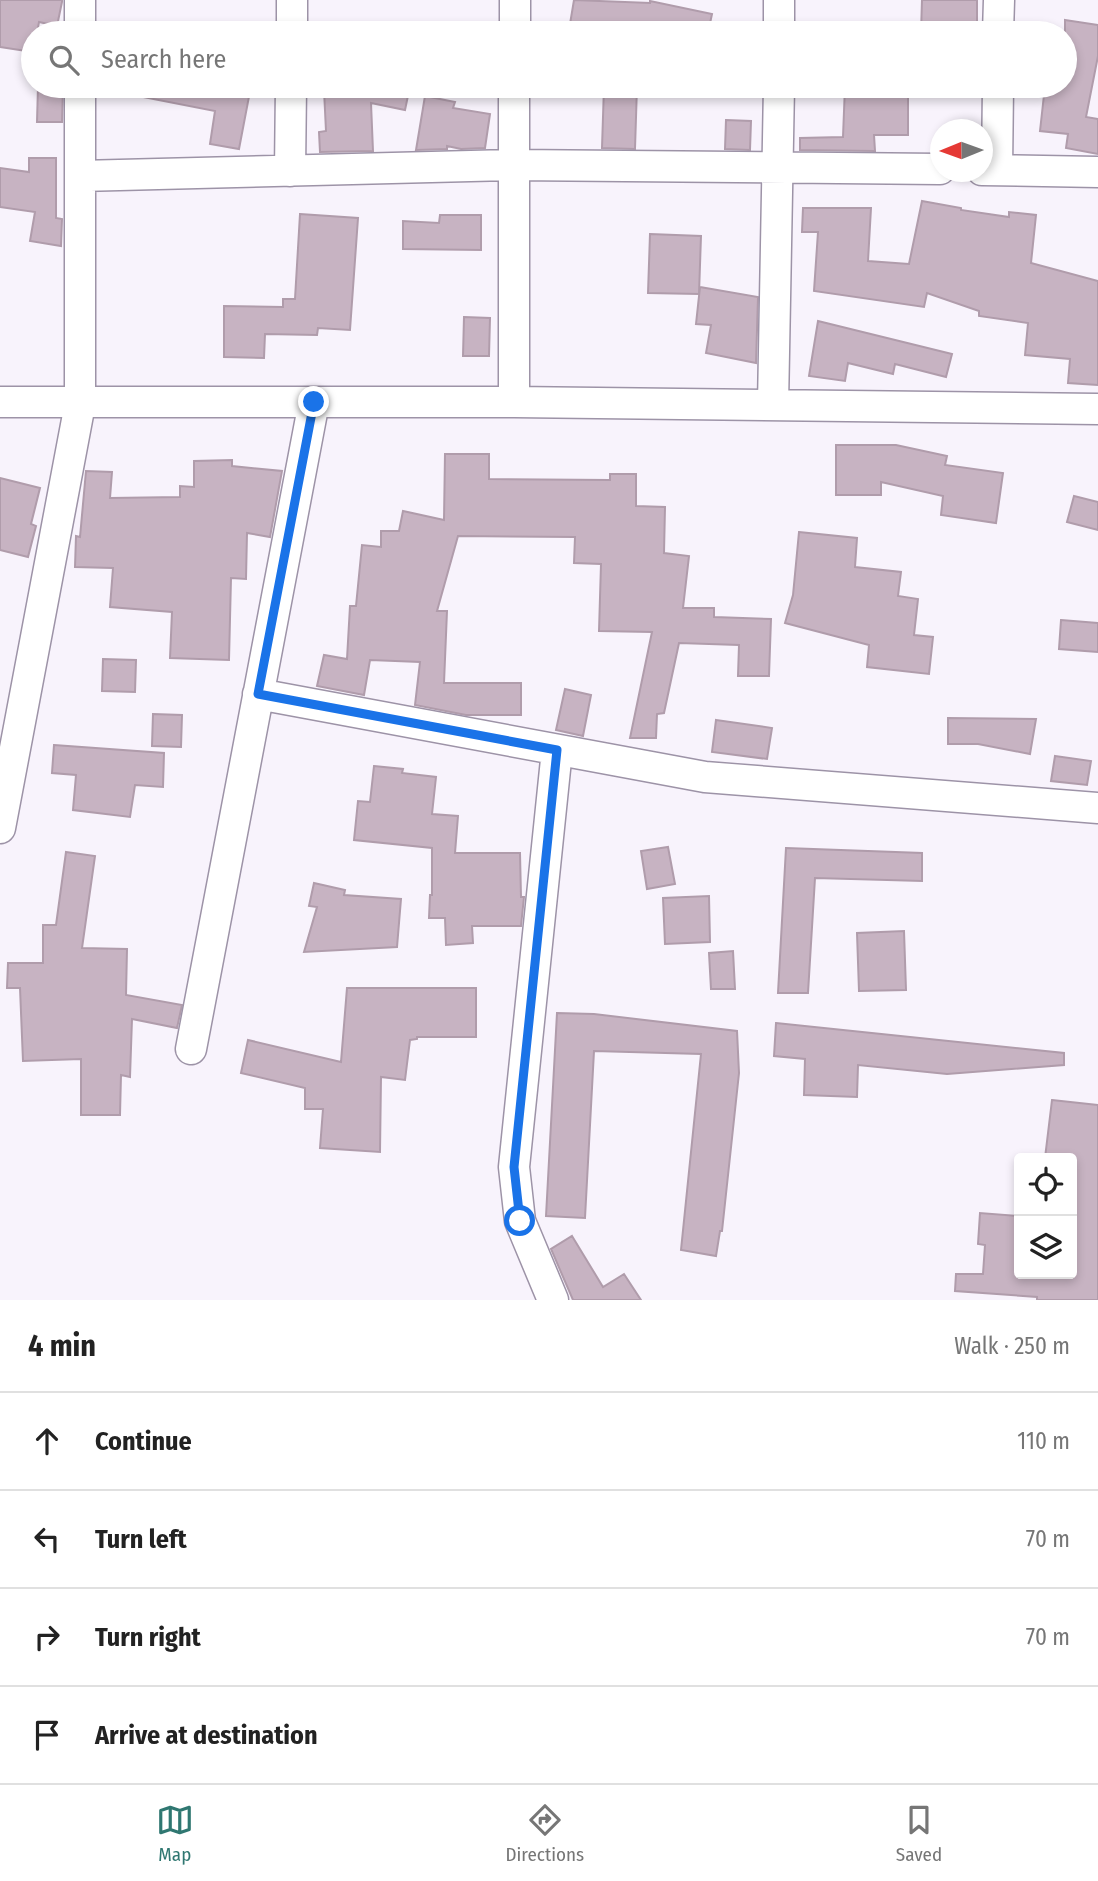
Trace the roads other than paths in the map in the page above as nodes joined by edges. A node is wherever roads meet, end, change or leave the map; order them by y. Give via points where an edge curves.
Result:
1 (80, 0) edge
2 (292, 0) edge
3 (515, 0) edge
4 (779, 0) edge
5 (999, 0) edge
6 (80, 21) edge
7 (292, 21) edge
8 (514, 21) edge
9 (779, 21) edge
10 (998, 21) edge
11 (80, 98) edge
12 (291, 98) edge
13 (514, 98) edge
14 (779, 98) edge
15 (997, 98) edge
16 (993, 139) edge
17 (514, 165) junction
18 (779, 167) junction
19 (930, 169) edge
20 (993, 170) edge
21 (290, 171) junction
22 (1098, 172) edge
23 (80, 176) junction
24 (0, 402) edge
25 (314, 402) junction
26 (513, 402) junction
27 (80, 404) junction
28 (773, 405) junction
29 (1098, 409) edge
30 (258, 694) junction
31 (557, 750) junction
32 (1098, 808) edge
33 (0, 828) edge
34 (191, 1049) dead end
35 (553, 1300) edge

1 - 6 street
2 - 7 street
3 - 8 street
4 - 9 street
5 - 10 street
11 - 23 street
12 - 21 street
13 - 17 street
14 - 18 street
15 - 16 street
17 - 18 street
17 - 21 street
17 - 26 street
18 - 19 street
18 - 28 street
20 - 22 street
21 - 23 street
23 - 27 street
24 - 27 street
25 - 26 street
25 - 27 street
25 - 30 street
26 - 28 street
27 - 33 street
28 - 29 street
30 - 31 street
30 - 34 street
31 - 32 street via 705,777
31 - 35 street via 514,1167 520,1221

